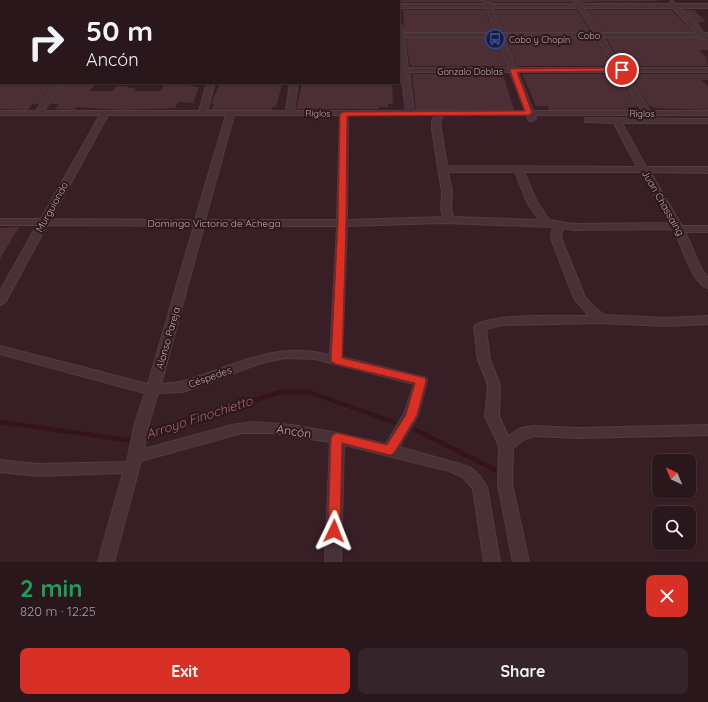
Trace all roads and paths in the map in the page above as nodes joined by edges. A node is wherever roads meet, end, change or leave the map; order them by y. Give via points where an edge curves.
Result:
1 (668, 0) edge
2 (578, 2) edge
3 (487, 3) edge
4 (400, 6) edge
5 (674, 6) junction
6 (708, 6) edge
7 (400, 35) edge
8 (499, 35) junction
9 (599, 35) junction
10 (705, 35) edge
11 (708, 43) edge
12 (402, 70) edge
13 (513, 70) junction
14 (622, 70) junction
15 (708, 70) edge
16 (57, 84) edge
17 (211, 84) edge
18 (294, 84) edge
19 (0, 113) edge
20 (38, 113) junction
21 (105, 113) junction
22 (290, 113) junction
23 (410, 113) junction
24 (599, 113) junction
25 (648, 113) junction
26 (708, 113) edge
27 (202, 114) junction
28 (230, 114) junction
29 (344, 114) junction
30 (439, 116) junction
31 (531, 116) junction
32 (607, 121) junction
33 (617, 121) junction
34 (662, 121) junction
35 (708, 121) edge
36 (442, 168) junction
37 (643, 169) junction
38 (519, 170) junction
39 (708, 170) edge
40 (450, 220) junction
41 (0, 222) edge
42 (43, 222) junction
43 (200, 223) junction
44 (342, 223) junction
45 (546, 223) junction
46 (558, 225) junction
47 (678, 228) junction
48 (708, 229) edge
49 (708, 285) edge
50 (0, 301) edge
51 (601, 319) junction
52 (708, 320) edge
53 (0, 350) edge
54 (336, 361) junction
55 (153, 389) junction
56 (708, 430) edge
57 (337, 438) junction
58 (506, 446) junction
59 (390, 450) junction
60 (135, 455) junction
61 (0, 466) edge
62 (106, 562) edge
63 (333, 562) edge
64 (492, 562) edge
65 (521, 562) edge

1 - 5 street
2 - 3 street
2 - 5 street
2 - 9 street
3 - 4 street
3 - 8 street
5 - 6 street
5 - 10 street
7 - 8 street, Cobo
7 - 12 street
8 - 9 street, Cobo
8 - 13 street
9 - 10 street, Cobo
9 - 14 street
10 - 11 street
12 - 13 street, Gonzalo Doblas
12 - 23 street
13 - 14 street, Gonzalo Doblas
13 - 31 street
14 - 15 street, Gonzalo Doblas
14 - 25 street
16 - 20 street
17 - 27 street
18 - 22 street
19 - 20 street, Riglos
20 - 21 street, Riglos
21 - 27 street, Riglos
21 - 42 street, Murguiondo
22 - 28 street, Riglos
22 - 29 street, Riglos
23 - 29 street, Riglos
23 - 30 street, Riglos
24 - 25 street, Riglos
24 - 31 street, Riglos
24 - 32 street
25 - 26 street, Riglos
25 - 34 street
27 - 28 street, Riglos
28 - 43 street, Alonso Pareja
29 - 44 street
30 - 31 street, Riglos
30 - 36 street via 436,122 437,141
31 - 32 street
32 - 33 street
33 - 34 street
33 - 37 street, Juan Chassaing
34 - 35 street
36 - 38 street
36 - 40 street via 447,192 446,208
37 - 38 street
37 - 39 street
37 - 47 street, Juan Chassaing
38 - 45 street via 532,202
40 - 44 street, Domingo Victorio de Achega
40 - 45 street, Domingo Victorio de Achega
41 - 42 street, Domingo Victorio de Achega
42 - 43 street, Domingo Victorio de Achega
42 - 50 street, Murguiondo
43 - 44 street, Domingo Victorio de Achega
43 - 55 street, Alonso Pareja
44 - 54 street
45 - 46 street, Domingo Victorio de Achega
46 - 47 street, Domingo Victorio de Achega via 573,228
46 - 51 street via 556,238 580,298
47 - 48 street, Domingo Victorio de Achega
47 - 49 street, Juan Chassaing
51 - 52 street via 666,322
51 - 58 street via 502,321 480,327 484,360 494,389 492,416
53 - 55 street, Céspedes
54 - 55 street, Céspedes via 315,355 275,355 183,387
54 - 59 street, Céspedes via 421,381 411,415
55 - 60 street, Alonso Pareja
56 - 58 street via 578,433 534,430 518,436
57 - 59 street, Ancón
57 - 60 street, Ancón via 276,427 248,426
57 - 63 street
58 - 65 street via 505,484
59 - 64 street, Ancón via 454,468 474,478 480,487
60 - 61 street, Ancón via 38,470
60 - 62 street, Alonso Pareja

